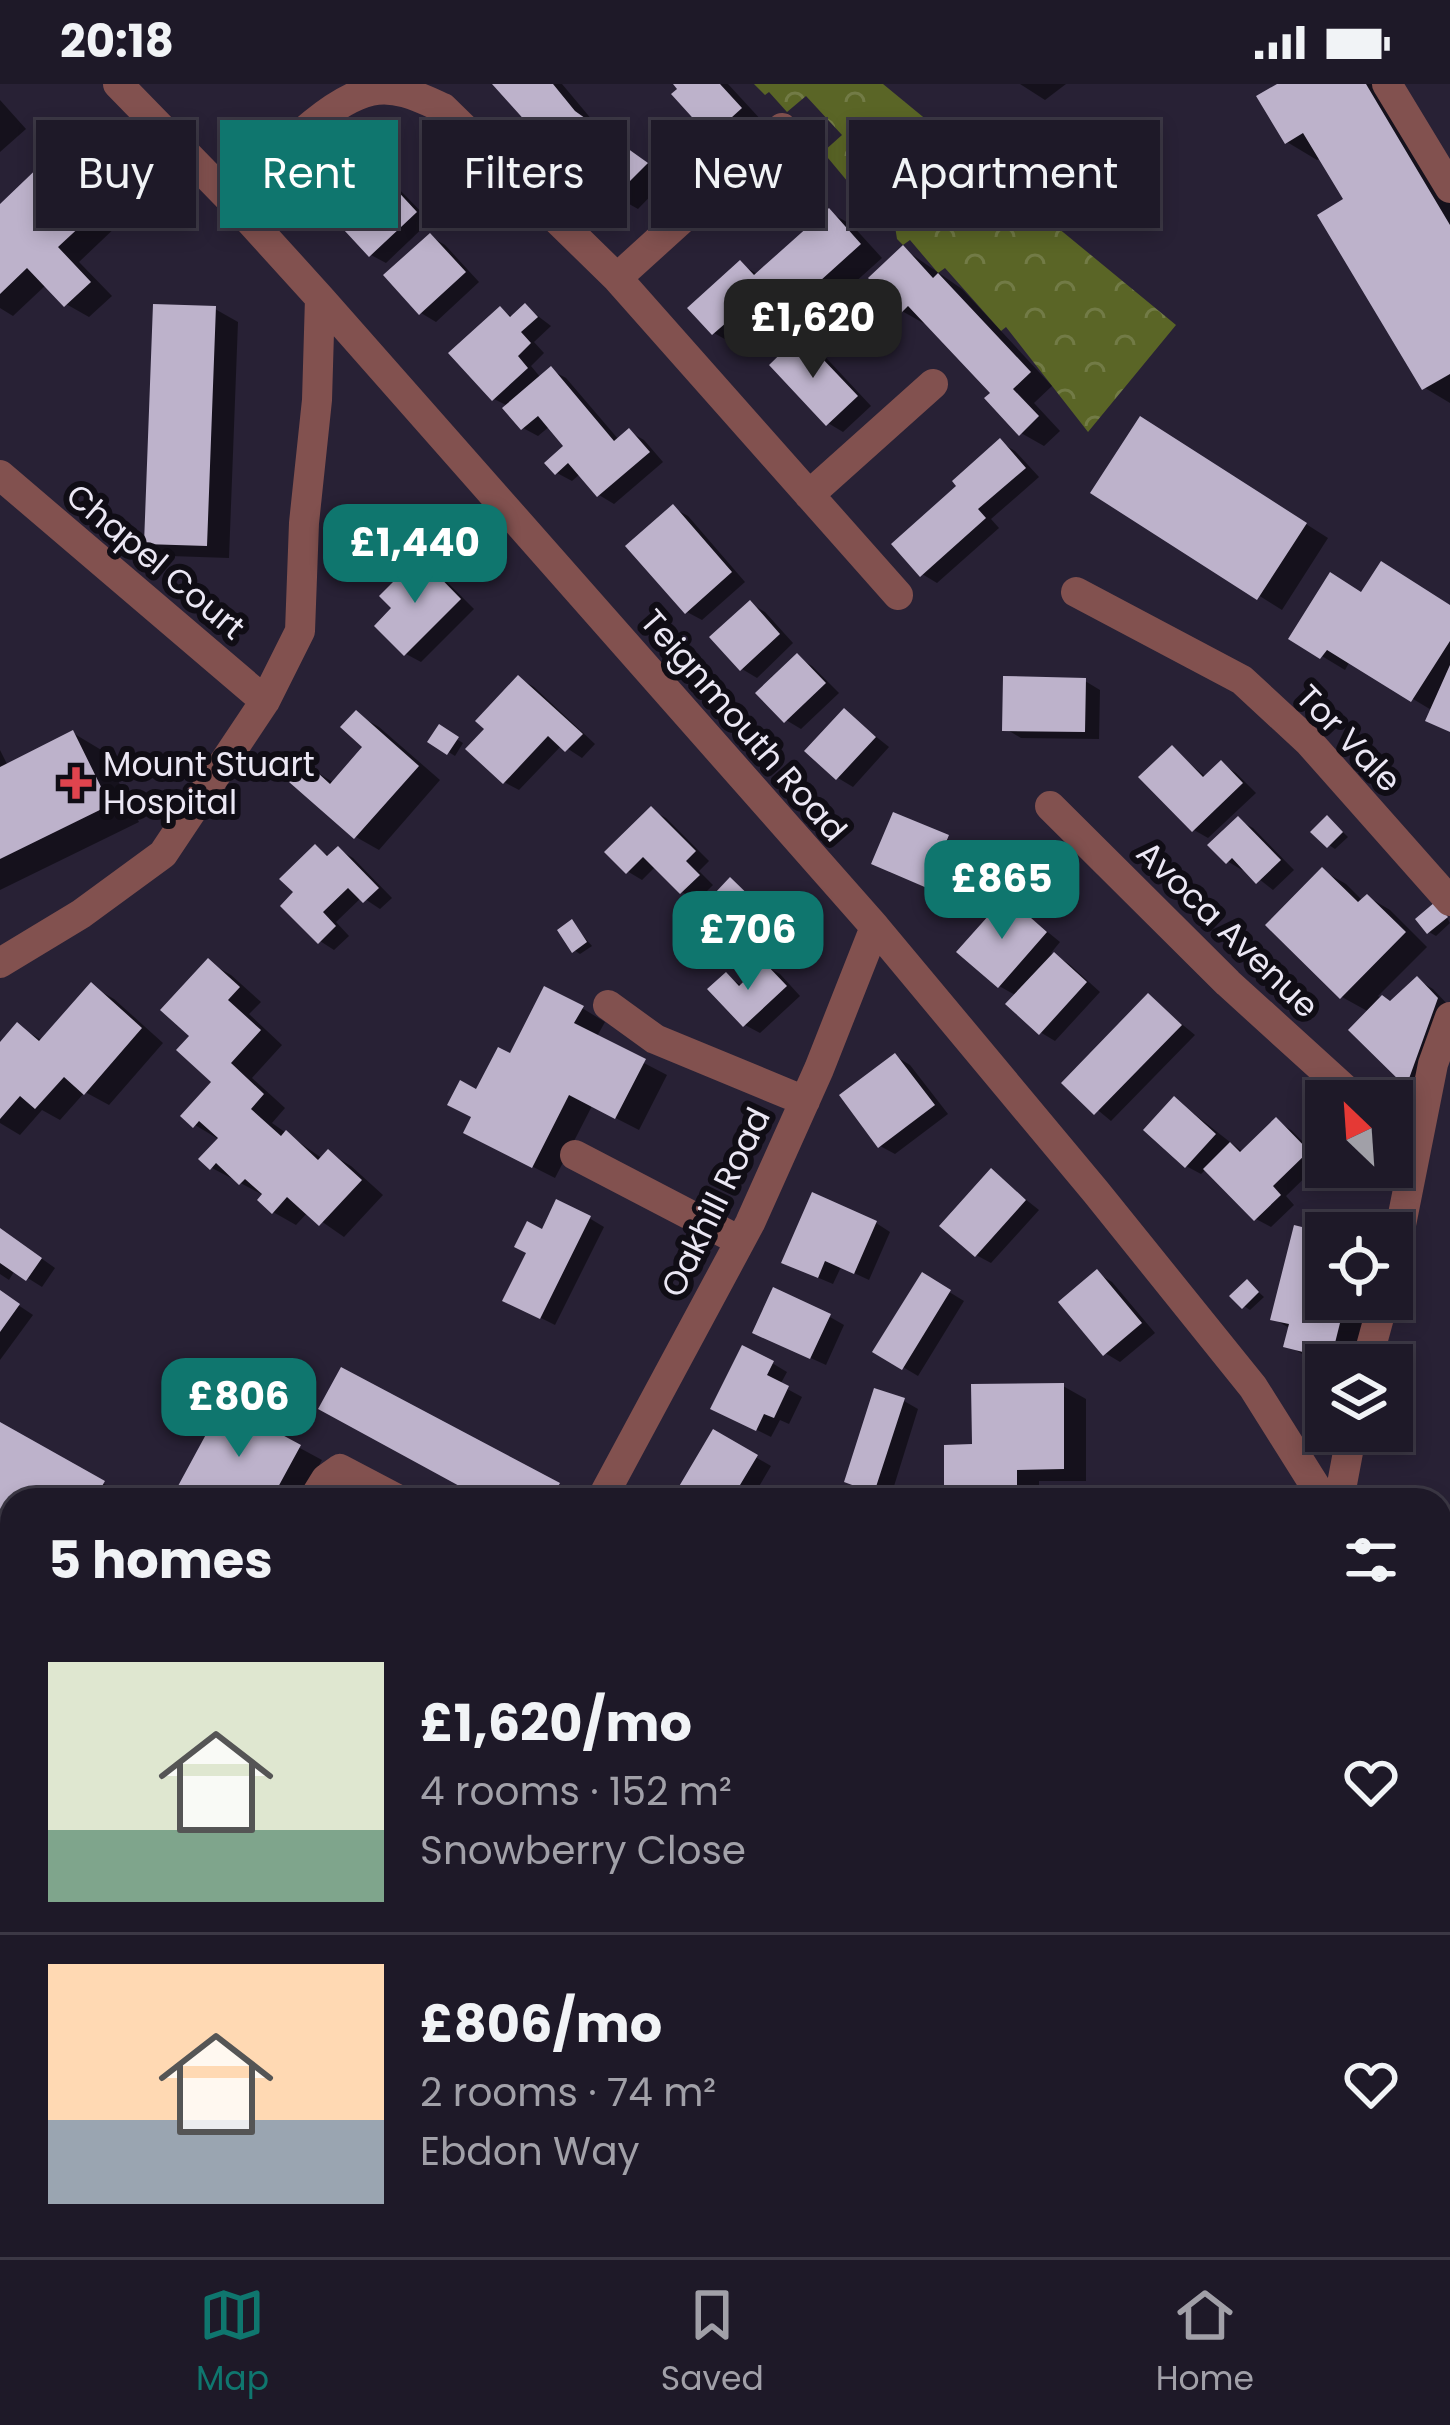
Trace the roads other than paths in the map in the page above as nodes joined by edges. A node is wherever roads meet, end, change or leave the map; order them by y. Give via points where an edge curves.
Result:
1 (118, 84) edge
2 (1387, 84) edge
3 (322, 120) edge
4 (1450, 188) edge
5 (220, 189) edge
6 (256, 228) edge
7 (672, 228) edge
8 (617, 278) junction
9 (320, 298) junction
10 (933, 384) dead end
11 (0, 475) edge
12 (809, 495) junction
13 (1076, 592) dead end
14 (898, 596) dead end
15 (265, 701) junction
16 (1050, 806) dead end
17 (1450, 902) edge
18 (875, 927) junction
19 (0, 963) edge
20 (608, 1005) dead end
21 (1450, 1017) edge
22 (1335, 1080) edge
23 (805, 1101) junction
24 (1413, 1151) edge
25 (1416, 1154) junction
26 (575, 1155) dead end
27 (1404, 1212) edge
28 (740, 1240) junction
29 (1348, 1452) edge
30 (320, 1488) edge
31 (376, 1488) edge
32 (607, 1488) edge
33 (1316, 1488) edge
34 (1342, 1488) edge

1 - 5 street, Teignmouth Road
2 - 4 street
3 - 8 street via 344,100 375,90 410,93 443,108
6 - 9 street, Teignmouth Road
7 - 8 street
8 - 12 street
9 - 15 street via 300,631
9 - 18 street, Teignmouth Road
10 - 12 street
11 - 15 street, Chapel Court
12 - 14 street
13 - 17 street, Tor Vale via 1242,680 1309,742
15 - 19 street via 163,854
16 - 22 street, Avoca Avenue
18 - 23 street, Oakhill Road
18 - 33 street, Teignmouth Road via 1253,1388
20 - 23 street via 655,1039
21 - 25 street
23 - 28 street, Oakhill Road
24 - 25 street
25 - 27 street
26 - 28 street
28 - 32 street, Oakhill Road
29 - 34 street
30 - 31 street via 340,1469

